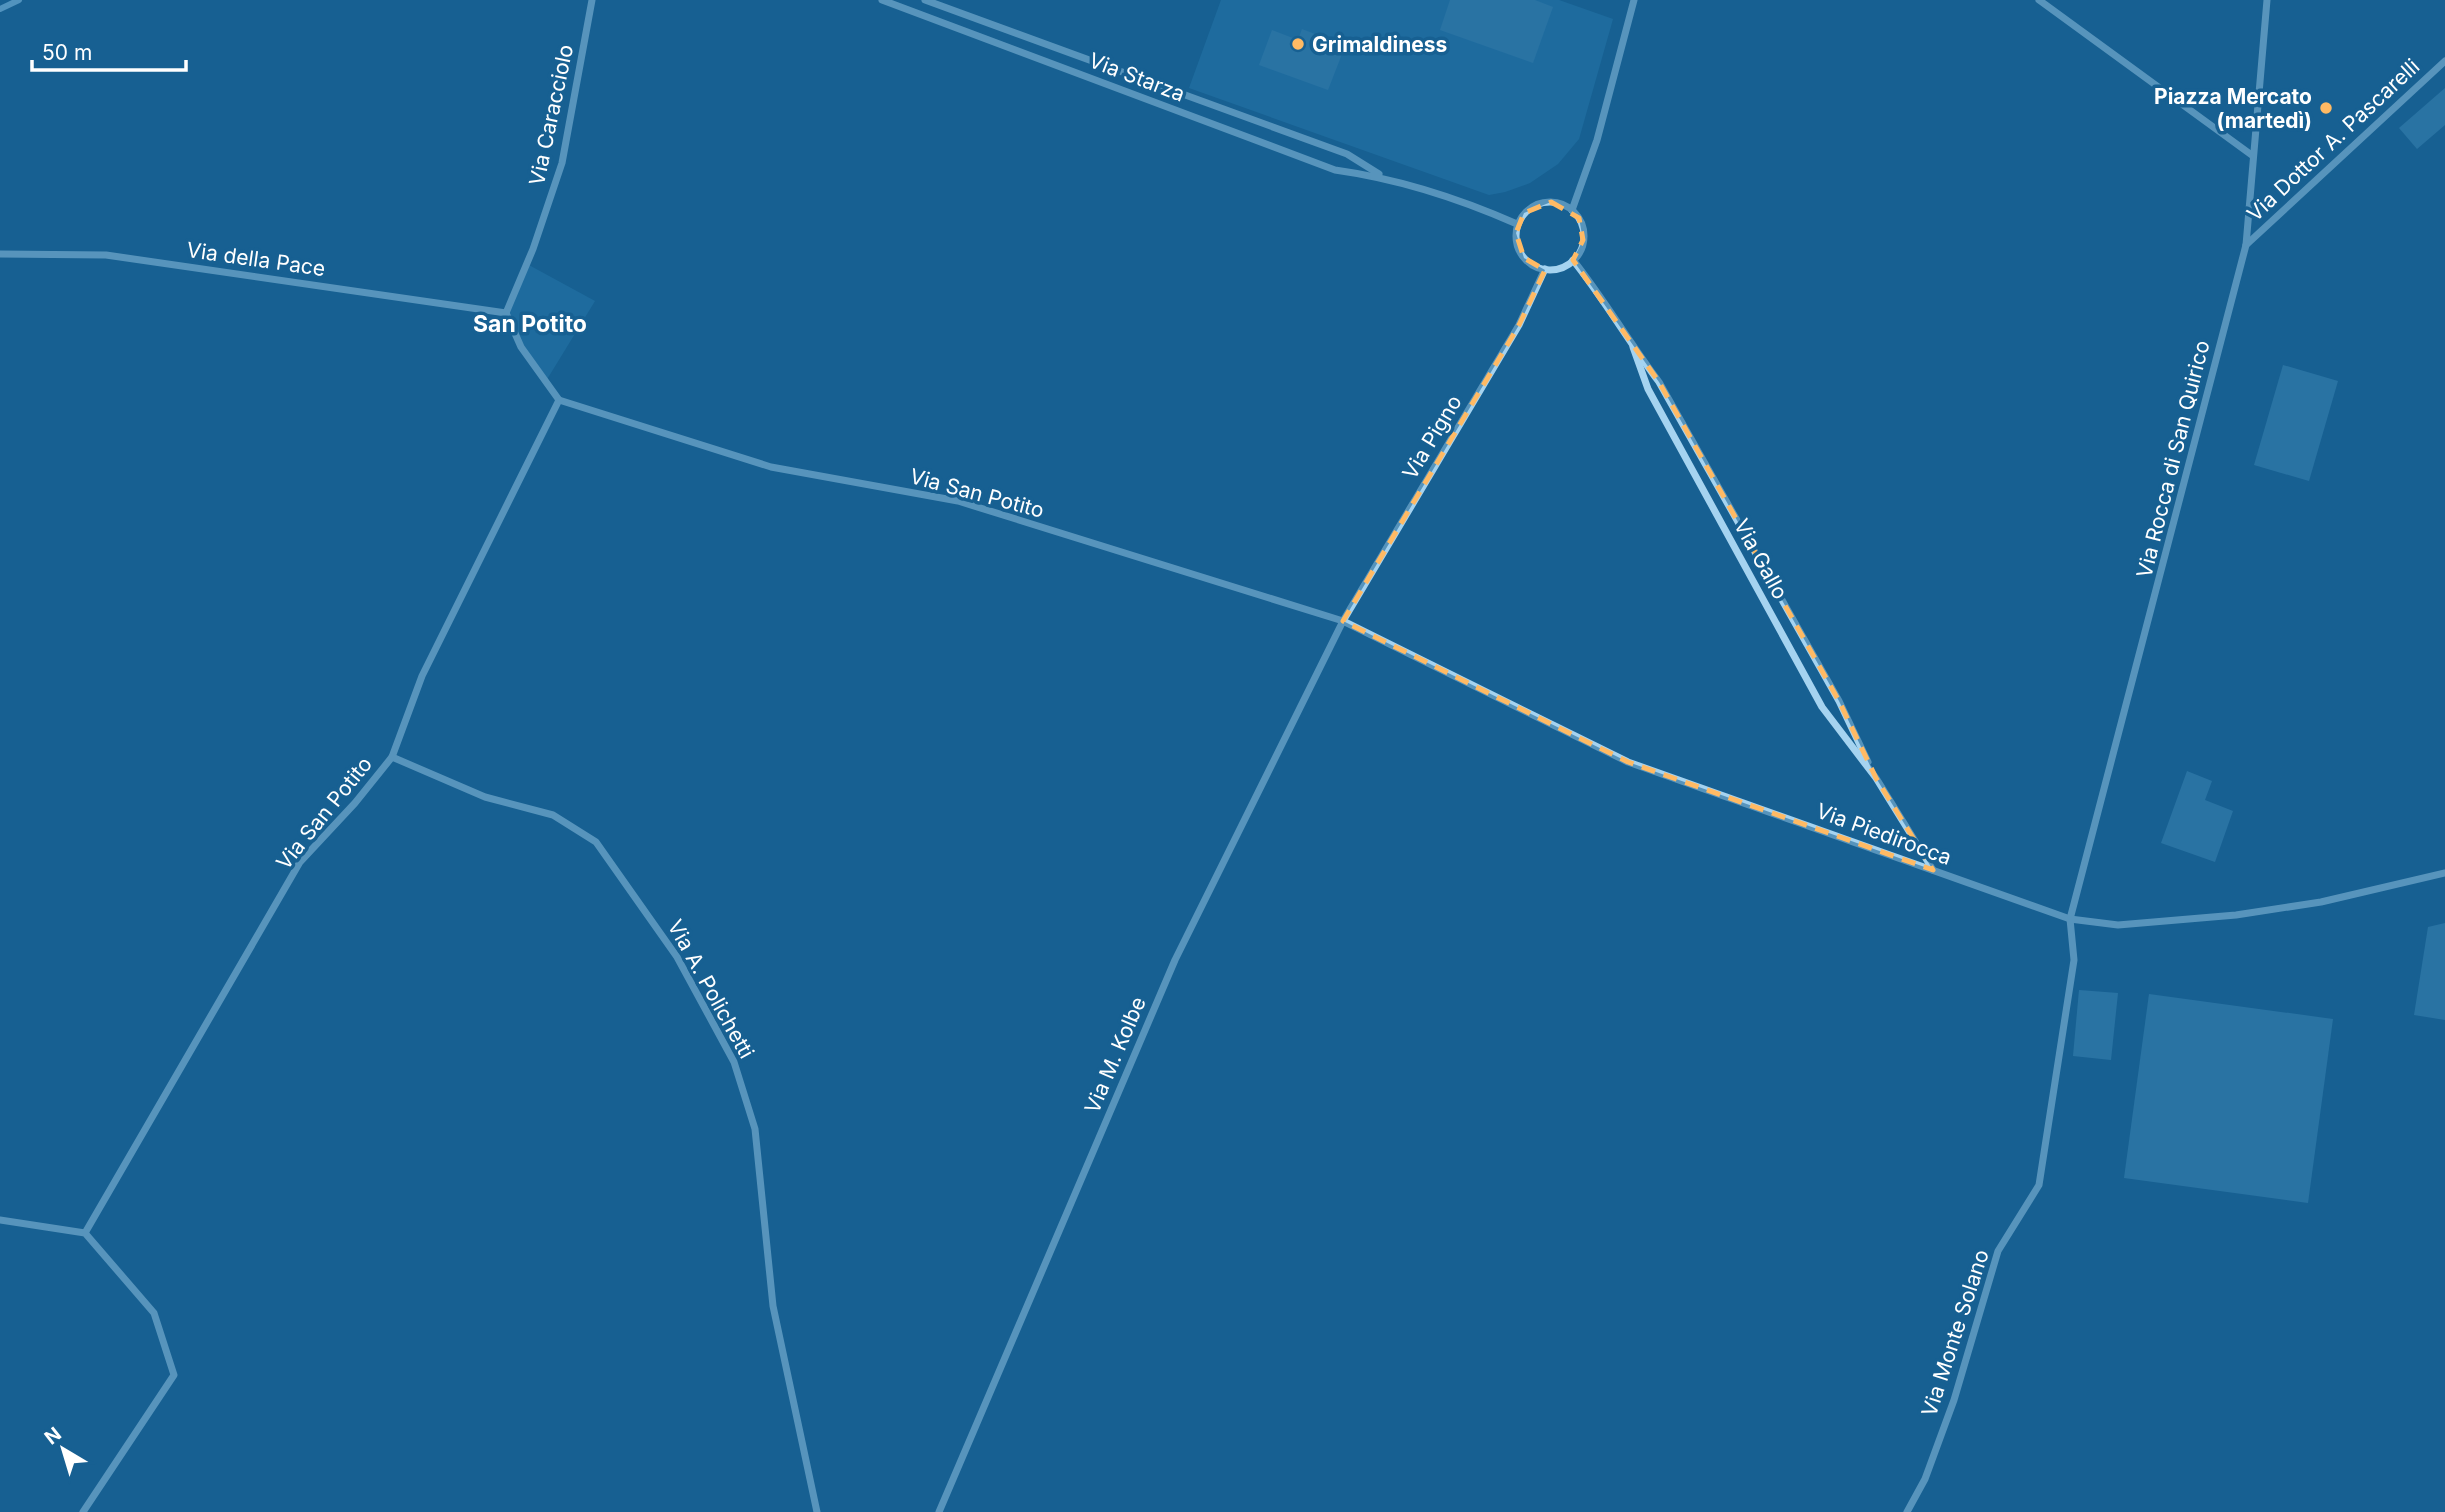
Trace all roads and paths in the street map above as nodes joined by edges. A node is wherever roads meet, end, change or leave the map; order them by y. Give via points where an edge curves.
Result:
1 (592, 0) edge
2 (882, 0) edge
3 (925, 0) edge
4 (1634, 0) edge
5 (2039, 0) edge
6 (2267, 0) edge
7 (2445, 61) edge
8 (2253, 156) junction
9 (1382, 177) junction
10 (1572, 210) junction
11 (1517, 225) junction
12 (2246, 245) junction
13 (0, 254) edge
14 (1573, 260) junction
15 (1545, 269) junction
16 (506, 313) junction
17 (1633, 347) junction
18 (559, 400) junction
19 (1343, 621) junction
20 (392, 757) junction
21 (1876, 778) junction
22 (1933, 870) junction
23 (2445, 873) edge
24 (2070, 919) junction
25 (0, 1220) edge
26 (85, 1233) junction
27 (83, 1512) edge
28 (817, 1512) edge
29 (939, 1512) edge
30 (1907, 1512) edge

1 - 16 street, Via Caracciolo via 562,163
2 - 9 street, Via Starza via 1335,170
3 - 9 street, Via Starza via 1347,154
4 - 10 street via 1597,140
5 - 8 street
6 - 8 street, Via Rocca di San Quirico
7 - 12 street, Via Dottor A. Pascarelli
8 - 12 street, Via Rocca di San Quirico
9 - 11 street, Via Starza via 1476,206
10 - 11 street via 1551,201 1535,205
10 - 14 street via 1583,229 1581,248
11 - 15 street via 1518,248 1524,258
12 - 24 street, Via Rocca di San Quirico
13 - 16 street, Via della Pace via 106,255
14 - 15 street via 1557,269
14 - 17 street, Via Gallo
15 - 19 street, Via Pigno via 1519,325
16 - 18 street via 521,347
17 - 21 street, Via Gallo via 1659,382 1832,689
17 - 21 street, Via Gallo via 1648,390 1822,707
18 - 19 street, Via San Potito via 771,467 958,501
18 - 20 street, Via San Potito via 422,676
19 - 22 street, Via Piedirocca via 1628,762
19 - 29 street, Via M. Kolbe via 1175,960
20 - 26 street, Via San Potito via 300,862
20 - 28 street, Via A. Polichetti via 485,797 553,815 596,842 677,957 734,1062 755,1129 773,1307
21 - 22 street, Via Gallo
22 - 24 street, Via Piedirocca
23 - 24 street, Via Piedirocca via 2321,902 2236,915 2118,925
24 - 30 street, Via Monte Solano via 2074,960 2039,1185 1998,1251 1954,1399 1925,1479
25 - 26 street
26 - 27 street via 154,1313 174,1375

